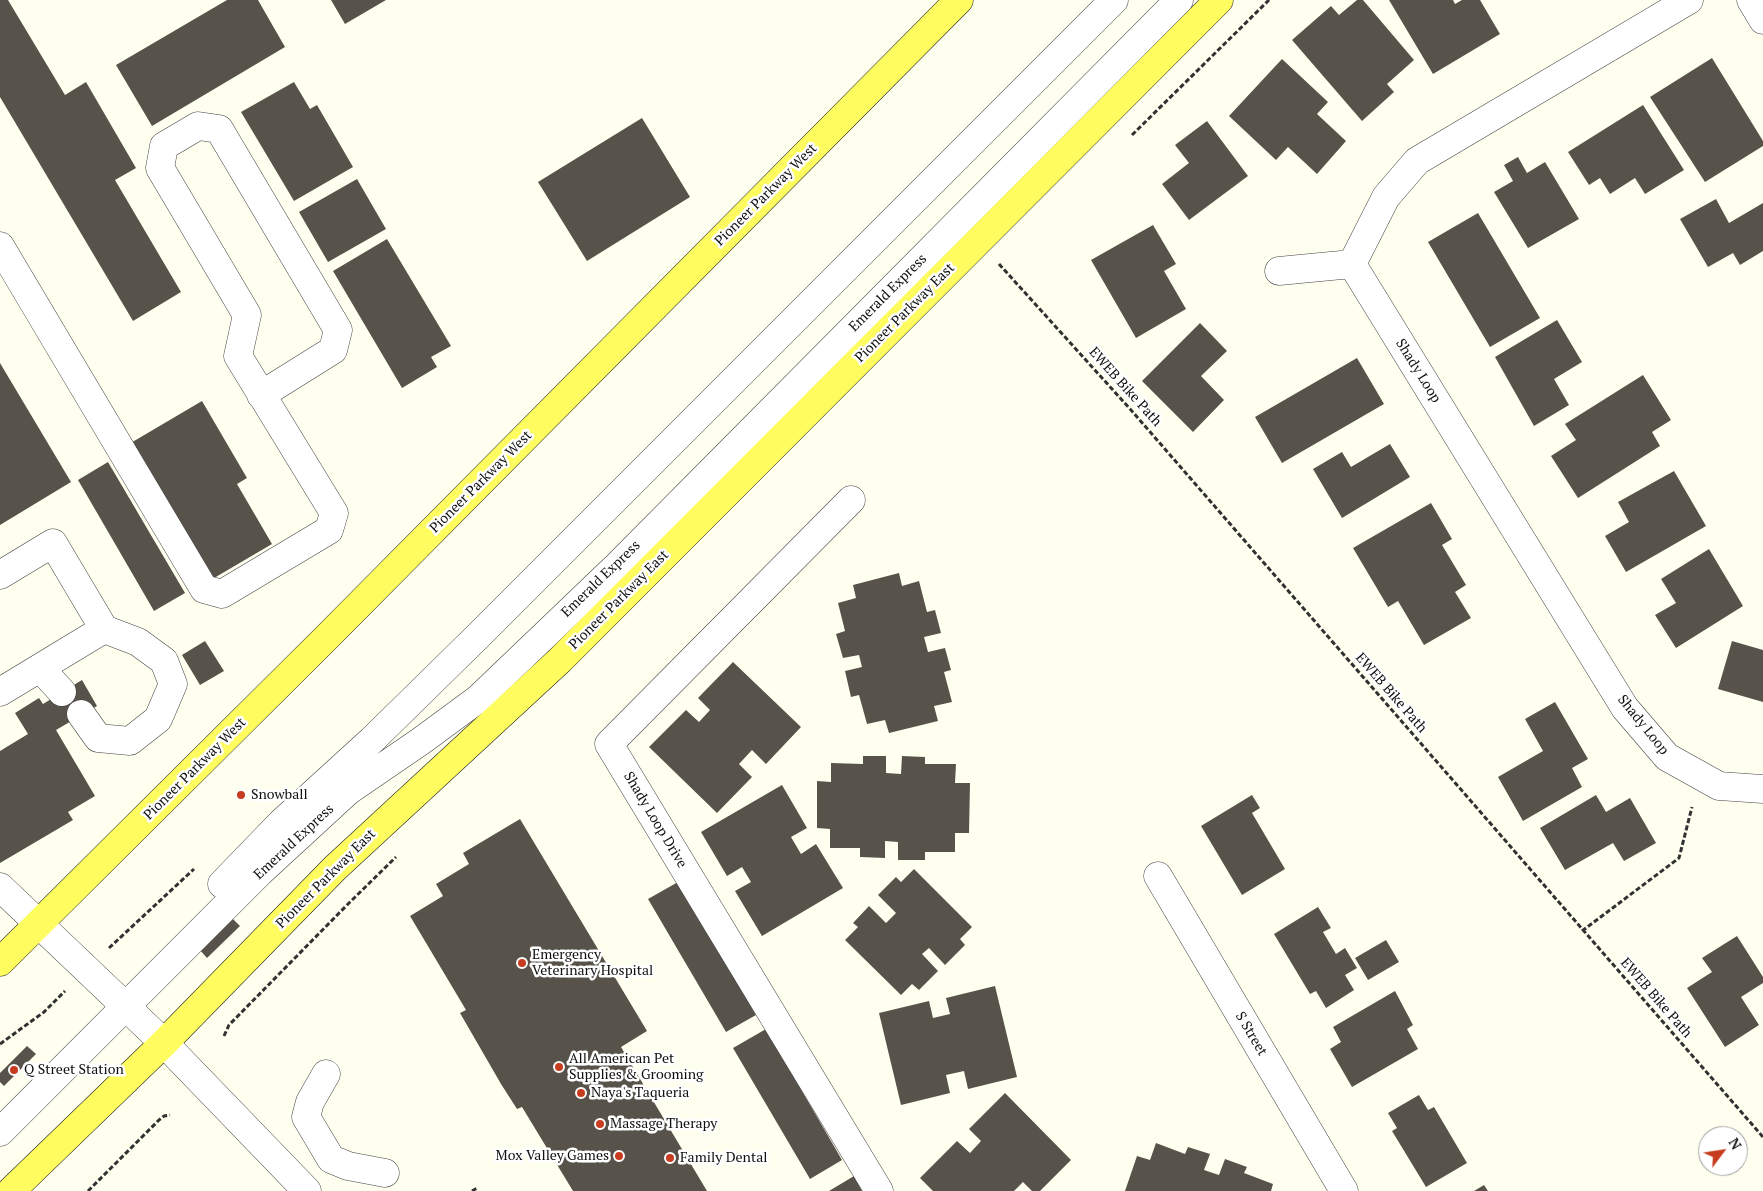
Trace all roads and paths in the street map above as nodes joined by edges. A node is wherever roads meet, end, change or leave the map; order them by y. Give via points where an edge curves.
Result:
1 (959, 0) edge
2 (1114, 0) edge
3 (1179, 0) edge
4 (1219, 0) edge
5 (1689, 0) edge
6 (1751, 0) edge
7 (1763, 20) edge
8 (0, 246) edge
9 (1000, 264) dead end
10 (1352, 264) junction
11 (1279, 271) dead end
12 (261, 394) junction
13 (851, 500) dead end
14 (0, 575) edge
15 (104, 629) junction
16 (40, 668) junction
17 (0, 692) edge
18 (62, 692) dead end
19 (82, 714) dead end
20 (1700, 775) junction
21 (1763, 789) edge
22 (1158, 876) dead end
23 (0, 887) edge
24 (39, 924) junction
25 (1582, 931) junction
26 (0, 962) edge
27 (120, 1001) junction
28 (164, 1043) junction
29 (326, 1074) dead end
30 (0, 1106) edge
31 (170, 1115) dead end
32 (0, 1132) edge
33 (1763, 1137) edge
34 (385, 1172) dead end
35 (477, 1188) dead end
36 (12, 1191) edge
37 (88, 1191) edge
38 (308, 1191) edge
39 (472, 1191) edge
40 (879, 1191) edge
41 (1344, 1191) edge

1 - 24 main road, Pioneer Parkway West
2 - 27 street, Emerald Express via 478,636 281,823
3 - 27 street, Emerald Express via 625,558 478,699 348,791
4 - 28 main road, Pioneer Parkway East via 560,660 335,868
5 - 10 street via 1417,161 1386,197
6 - 7 street
8 - 12 street via 204,589 222,594 328,530 334,513
9 - 25 path, EWEB Bike Path via 1131,410
10 - 11 street
10 - 20 street, Shady Loop via 1625,708 1667,757
12 - 12 street via 238,356 247,315 160,168 164,146 198,126 219,130 338,330 333,350
13 - 40 street, Shady Loop Drive via 609,744
14 - 15 street via 53,543
15 - 16 street
15 - 19 street via 138,642 164,661 173,684 158,719 130,741 98,738
16 - 17 street
16 - 18 street
20 - 21 street, Shady Loop via 1720,786
20 - 25 path via 1679,858
22 - 41 street, S Street
23 - 24 street
24 - 26 main road, Pioneer Parkway West
24 - 27 street
25 - 33 path, EWEB Bike Path
27 - 28 street
27 - 30 street, Emerald Express
27 - 32 street, Emerald Express
28 - 36 main road, Pioneer Parkway East
28 - 38 street
29 - 34 street via 310,1102 306,1117 330,1159 348,1166
31 - 37 path via 159,1120
35 - 39 path

